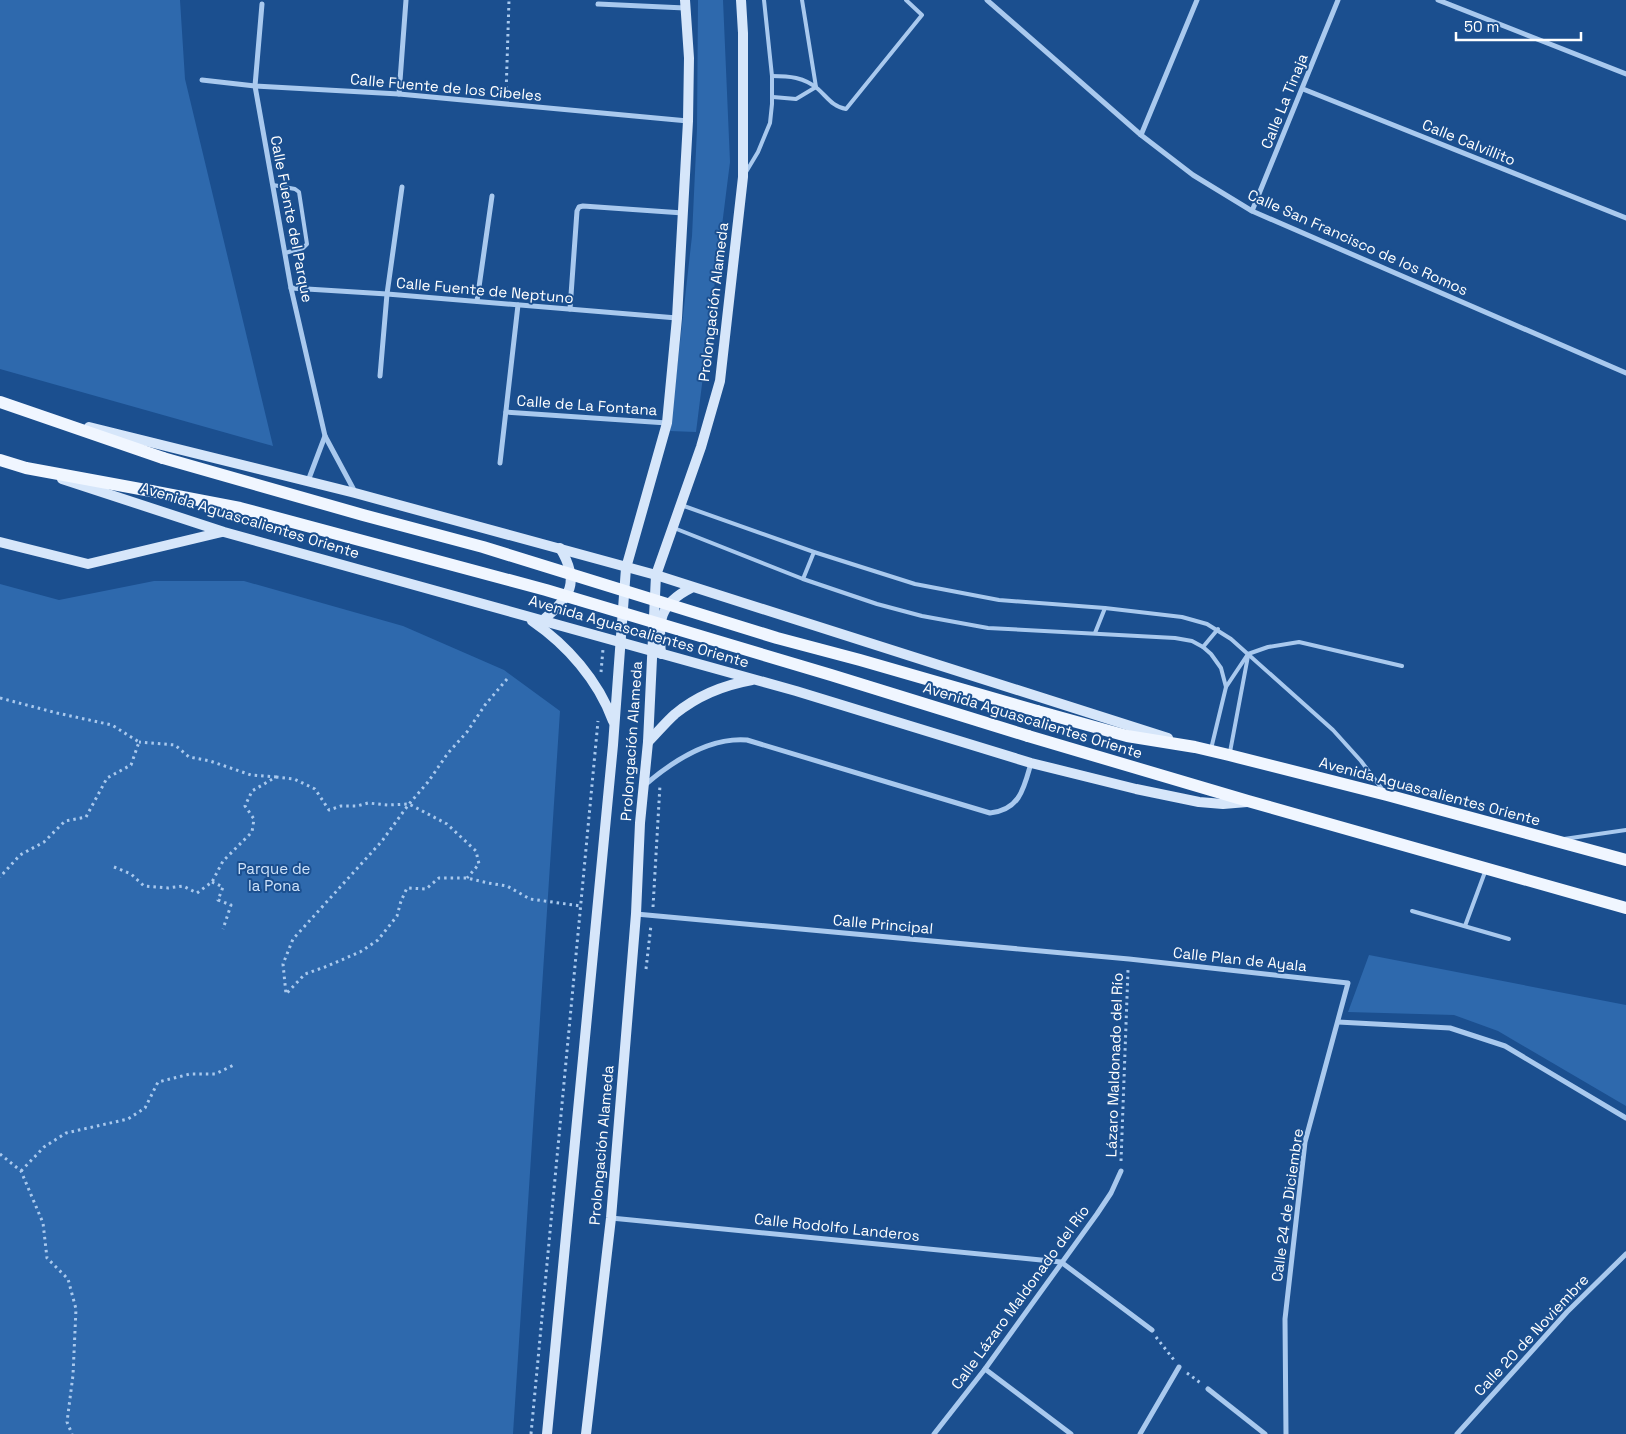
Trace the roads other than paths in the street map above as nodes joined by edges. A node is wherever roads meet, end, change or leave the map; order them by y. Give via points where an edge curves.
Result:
1 (406, 0) edge
2 (741, 0) edge
3 (764, 0) edge
4 (802, 0) edge
5 (906, 0) edge
6 (987, 0) edge
7 (1197, 0) edge
8 (1338, 0) edge
9 (1438, 0) edge
10 (262, 4) dead end
11 (598, 4) dead end
12 (685, 4) edge
13 (1626, 74) edge
14 (772, 76) junction
15 (202, 80) dead end
16 (255, 86) junction
17 (816, 87) junction
18 (1303, 89) junction
19 (399, 94) junction
20 (773, 97) junction
21 (688, 121) junction
22 (1142, 135) junction
23 (743, 176) junction
24 (273, 185) junction
25 (402, 187) dead end
26 (492, 196) dead end
27 (1252, 211) junction
28 (683, 213) junction
29 (1626, 218) edge
30 (285, 253) junction
31 (291, 288) junction
32 (386, 294) junction
33 (477, 301) junction
34 (518, 305) junction
35 (570, 309) junction
36 (677, 318) junction
37 (1626, 374) edge
38 (380, 376) dead end
39 (0, 402) edge
40 (506, 412) junction
41 (47, 417) junction
42 (667, 423) junction
43 (325, 436) junction
44 (0, 460) edge
45 (500, 463) dead end
46 (26, 468) junction
47 (308, 480) junction
48 (355, 492) junction
49 (680, 505) junction
50 (672, 528) junction
51 (224, 532) junction
52 (0, 542) edge
53 (560, 548) junction
54 (814, 552) junction
55 (626, 568) junction
56 (656, 575) junction
57 (803, 578) junction
58 (691, 588) junction
59 (1105, 608) junction
60 (525, 616) junction
61 (542, 621) junction
62 (1218, 629) junction
63 (1095, 634) junction
64 (620, 643) junction
65 (1203, 647) junction
66 (656, 653) junction
67 (1248, 654) junction
68 (1402, 666) dead end
69 (754, 680) junction
70 (1226, 687) junction
71 (614, 723) junction
72 (648, 742) junction
73 (1195, 747) junction
74 (1210, 751) junction
75 (1230, 755) junction
76 (1031, 763) junction
77 (644, 786) junction
78 (1386, 795) junction
79 (1248, 801) junction
80 (1626, 830) edge
81 (1551, 840) junction
82 (1626, 860) edge
83 (1486, 869) junction
84 (1626, 908) edge
85 (1412, 911) dead end
86 (636, 914) junction
87 (1465, 926) junction
88 (1509, 939) dead end
89 (1129, 959) joint
90 (1348, 983) joint
91 (1338, 1022) junction
92 (1626, 1118) edge
93 (1121, 1171) road end
94 (611, 1218) junction
95 (1626, 1254) edge
96 (1061, 1262) junction
97 (1152, 1330) dead end
98 (1179, 1367) dead end
99 (985, 1369) junction
100 (1208, 1389) dead end
101 (547, 1434) edge
102 (586, 1434) edge
103 (934, 1434) edge
104 (1071, 1434) edge
105 (1140, 1434) edge
106 (1265, 1434) edge
107 (1286, 1434) edge
108 (1456, 1434) edge

1 - 19 street
2 - 23 main road, Prolongación Alameda
3 - 14 lane
4 - 17 lane
5 - 17 lane via 922,15 846,109 837,107
6 - 22 street, Calle San Francisco de los Romos
7 - 22 street
8 - 18 street, Calle La Tinaja
9 - 13 street
10 - 16 street, Calle Fuente del Parque
11 - 12 street
12 - 21 main road, Prolongación Alameda via 689,58
14 - 17 lane via 795,76
14 - 20 lane
15 - 16 street, Calle Fuente de los Cibeles
16 - 19 street, Calle Fuente de los Cibeles
16 - 24 street, Calle Fuente del Parque
17 - 20 lane via 796,99
18 - 27 street, Calle La Tinaja
18 - 29 street, Calle Calvillito
19 - 21 street, Calle Fuente de los Cibeles
20 - 23 lane via 770,123
21 - 28 main road, Prolongación Alameda
22 - 27 street, Calle San Francisco de los Romos via 1193,175
23 - 49 main road, Prolongación Alameda via 720,381
24 - 30 street, Calle Fuente del Parque
24 - 30 lane via 299,192 307,244
25 - 32 street
26 - 33 street
27 - 37 street, Calle San Francisco de los Romos
28 - 35 street via 579,207 576,211
28 - 36 main road, Prolongación Alameda
30 - 31 street, Calle Fuente del Parque
31 - 32 street, Calle Fuente de Neptuno
31 - 43 street, Calle Fuente del Parque
32 - 33 street, Calle Fuente de Neptuno
32 - 38 street
33 - 34 street, Calle Fuente de Neptuno
34 - 35 street, Calle Fuente de Neptuno
34 - 40 street
35 - 36 street, Calle Fuente de Neptuno
36 - 42 main road, Prolongación Alameda
39 - 41 main road, Avenida Aguascalientes Oriente
40 - 42 street, Calle de La Fontana
40 - 45 street
41 - 47 main road, Avenida Aguascalientes Oriente
41 - 73 main road, Avenida Aguascalientes Oriente, bridge via 163,458 483,547 777,638 1127,736
42 - 55 main road, Prolongación Alameda
43 - 47 street
43 - 48 street, Calle Fuente del Parque
44 - 46 main road, Avenida Aguascalientes Oriente
46 - 51 main road, Avenida Aguascalientes Oriente
46 - 79 main road, Avenida Aguascalientes Oriente, bridge via 240,508 546,590
47 - 48 main road, Avenida Aguascalientes Oriente
48 - 53 main road, Avenida Aguascalientes Oriente
49 - 50 main road, Prolongación Alameda
49 - 54 lane
50 - 56 main road, Prolongación Alameda
50 - 57 lane
51 - 52 main road via 88,564
51 - 60 main road, Avenida Aguascalientes Oriente
53 - 55 main road, Avenida Aguascalientes Oriente
53 - 61 main road via 569,562 572,586
54 - 57 lane
54 - 59 lane via 898,580 952,592 999,600
55 - 56 main road, Avenida Aguascalientes Oriente
55 - 64 main road, Prolongación Alameda
56 - 58 main road, Avenida Aguascalientes Oriente
56 - 66 main road, Prolongación Alameda
57 - 63 lane via 922,616 988,628
58 - 66 main road via 673,598 661,616
58 - 73 main road, Avenida Aguascalientes Oriente
59 - 62 lane via 1195,619
59 - 63 lane
60 - 61 main road, Avenida Aguascalientes Oriente
60 - 71 main road via 549,633 584,670 600,693
61 - 64 main road, Avenida Aguascalientes Oriente
62 - 65 lane
62 - 67 lane
63 - 65 lane via 1175,638
64 - 66 main road, Avenida Aguascalientes Oriente
64 - 71 main road, Prolongación Alameda
65 - 70 lane via 1221,668
66 - 69 main road, Avenida Aguascalientes Oriente
66 - 72 main road, Prolongación Alameda
67 - 68 lane via 1299,642
67 - 70 lane
67 - 75 lane
67 - 78 lane via 1333,730
69 - 72 main road via 726,686 699,698 675,714
69 - 76 main road, Avenida Aguascalientes Oriente
70 - 74 lane
71 - 101 main road, Prolongación Alameda
72 - 77 main road, Prolongación Alameda
73 - 74 main road, Avenida Aguascalientes Oriente
74 - 75 main road, Avenida Aguascalientes Oriente
75 - 78 main road, Avenida Aguascalientes Oriente
76 - 77 street via 1018,799 1006,809 990,813 747,740 712,744 690,754
76 - 79 main road, Avenida Aguascalientes Oriente via 1199,802
77 - 86 main road, Prolongación Alameda
78 - 81 main road, Avenida Aguascalientes Oriente
79 - 83 main road, Avenida Aguascalientes Oriente
80 - 81 lane
81 - 82 main road, Avenida Aguascalientes Oriente
83 - 84 main road, Avenida Aguascalientes Oriente
83 - 87 lane
85 - 87 lane
86 - 89 street, Calle Principal
86 - 94 main road, Prolongación Alameda
87 - 88 lane
89 - 90 street, Calle Plan de Ayala
90 - 91 street, Calle 24 de Diciembre
91 - 92 street via 1450,1028 1505,1046
91 - 107 street, Calle 24 de Diciembre via 1306,1142 1285,1319
93 - 96 street, Calle Lázaro Maldonado del Río via 1111,1194
94 - 96 street, Calle Rodolfo Landeros
94 - 102 main road, Prolongación Alameda
95 - 108 street, Calle 20 de Noviembre via 1567,1312
96 - 97 street
96 - 99 street, Calle Lázaro Maldonado del Río
98 - 105 street
99 - 103 street, Calle Lázaro Maldonado del Río
99 - 104 street
100 - 106 street

